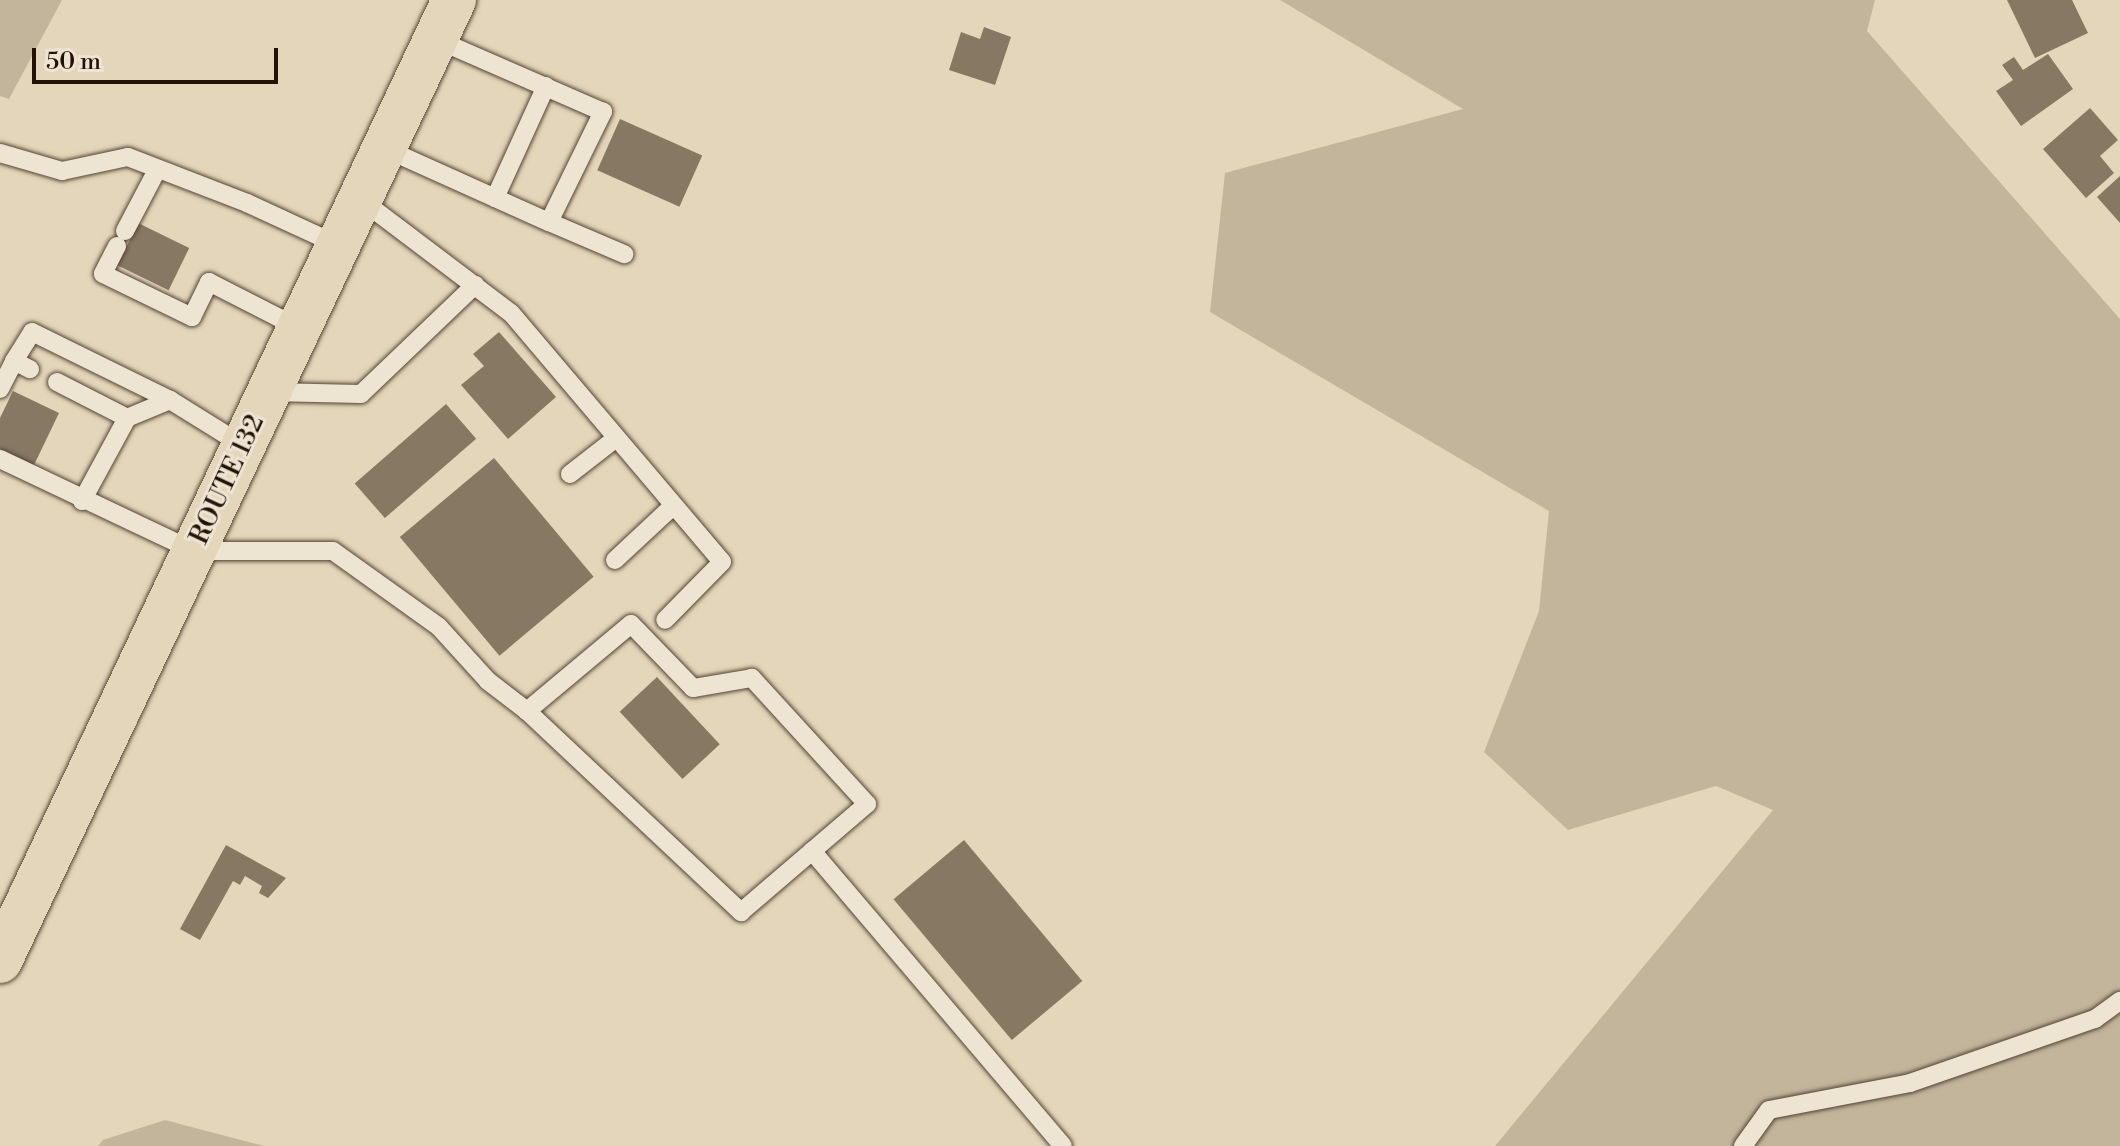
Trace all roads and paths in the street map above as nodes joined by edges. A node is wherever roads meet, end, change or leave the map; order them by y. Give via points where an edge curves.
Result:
1 (454, 0) edge
2 (436, 39) junction
3 (546, 86) junction
4 (384, 148) junction
5 (0, 153) edge
6 (157, 170) junction
7 (495, 198) junction
8 (360, 199) junction
9 (549, 222) junction
10 (338, 245) junction
11 (624, 254) dead end
12 (475, 285) junction
13 (299, 328) junction
14 (57, 382) dead end
15 (0, 389) edge
16 (270, 392) junction
17 (170, 400) junction
18 (127, 418) junction
19 (615, 439) junction
20 (244, 446) junction
21 (0, 459) edge
22 (570, 474) dead end
23 (82, 501) junction
24 (673, 506) junction
25 (194, 551) junction
26 (615, 560) dead end
27 (665, 620) dead end
28 (527, 711) junction
29 (812, 851) junction
30 (0, 961) edge
31 (2120, 1001) edge
32 (1063, 1146) edge
33 (1743, 1146) edge

1 - 2 highway, ROUTE 132
2 - 3 lane
2 - 4 highway, ROUTE 132
3 - 7 lane
3 - 9 lane via 603,112
4 - 7 lane
4 - 8 highway, ROUTE 132
5 - 6 lane via 62,171 128,157
6 - 10 lane
6 - 13 lane via 103,274 192,317 209,282
7 - 9 lane
8 - 10 highway, ROUTE 132
8 - 12 lane
9 - 11 lane
10 - 13 highway, ROUTE 132
12 - 16 lane via 361,394
12 - 19 lane via 511,313
13 - 16 highway, ROUTE 132
14 - 18 lane
15 - 17 lane via 22,365 32,332
16 - 20 highway, ROUTE 132
17 - 18 lane
17 - 20 lane
18 - 23 lane
19 - 22 lane
19 - 24 lane
20 - 25 highway, ROUTE 132
21 - 23 lane
23 - 25 lane
24 - 26 lane
24 - 27 lane via 722,562
25 - 28 lane via 333,551 439,627 488,681
25 - 30 highway, ROUTE 132
28 - 29 lane via 741,912
28 - 29 lane via 631,624 693,688 752,678 867,804
29 - 32 lane
31 - 33 lane via 2095,1019 1910,1083 1769,1110

